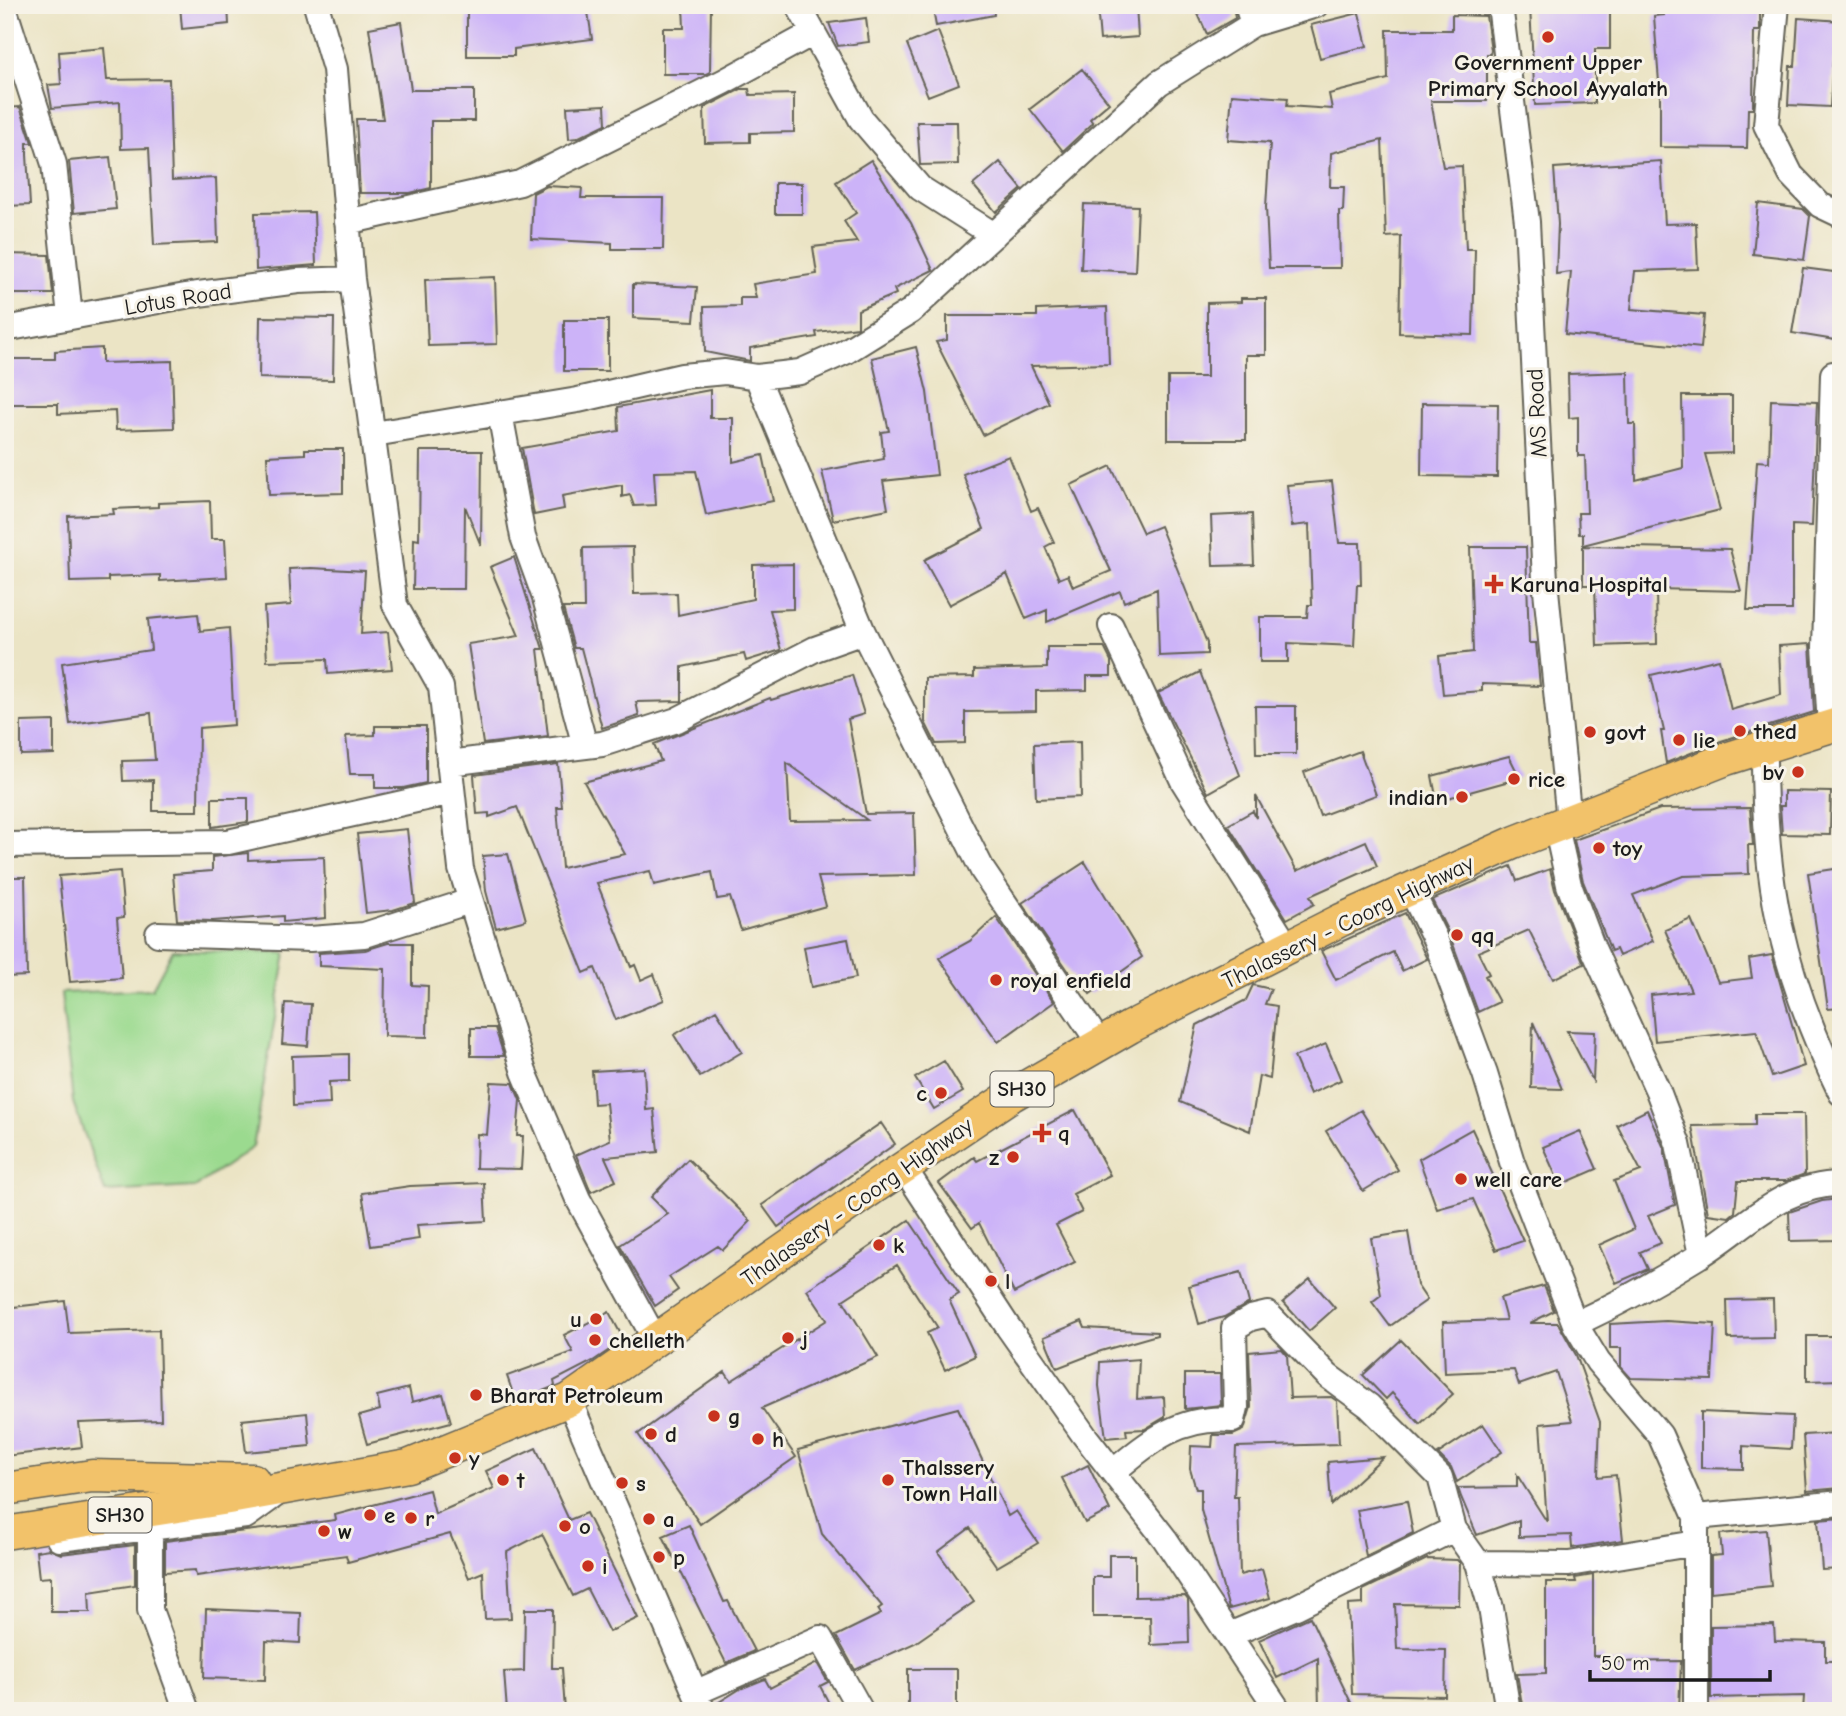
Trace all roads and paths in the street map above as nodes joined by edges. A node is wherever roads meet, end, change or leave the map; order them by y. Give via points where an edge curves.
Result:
1 (316, 5) edge
2 (799, 5) edge
3 (1316, 5) edge
4 (1500, 5) edge
5 (1777, 5) edge
6 (5, 11) edge
7 (1250, 14) edge
8 (813, 33) junction
9 (1841, 215) edge
10 (347, 222) junction
11 (994, 236) junction
12 (352, 279) junction
13 (69, 317) junction
14 (5, 329) edge
15 (1841, 374) edge
16 (757, 377) junction
17 (500, 413) junction
18 (374, 435) junction
19 (1111, 625) dead end
20 (863, 632) junction
21 (1835, 724) edge
22 (585, 746) junction
23 (1764, 746) junction
24 (449, 763) junction
25 (452, 792) junction
26 (1562, 824) junction
27 (5, 845) edge
28 (1411, 890) junction
29 (470, 901) junction
30 (158, 934) dead end
31 (1288, 948) junction
32 (1100, 1044) junction
33 (1841, 1093) edge
34 (904, 1168) junction
35 (1841, 1184) edge
36 (1701, 1255) junction
37 (1575, 1324) junction
38 (656, 1341) junction
39 (569, 1400) junction
40 (1113, 1472) junction
41 (317, 1481) junction
42 (286, 1487) junction
43 (5, 1489) edge
44 (1841, 1503) edge
45 (1696, 1517) junction
46 (150, 1528) junction
47 (1454, 1529) junction
48 (5, 1533) edge
49 (1696, 1543) junction
50 (5, 1547) edge
51 (1478, 1563) junction
52 (1229, 1635) junction
53 (700, 1701) edge
54 (187, 1711) edge
55 (861, 1711) edge
56 (1279, 1711) edge
57 (1508, 1711) edge
58 (1696, 1711) edge

1 - 10 street via 335,69
2 - 8 street
3 - 7 street
4 - 26 street, MS Road via 1527,222
5 - 9 street via 1766,125 1791,175 1820,205
6 - 13 street via 54,164
7 - 11 street via 1159,83
8 - 10 street via 520,183
8 - 11 street via 861,119 920,188
10 - 12 street
11 - 16 street via 911,311 845,352 800,372
12 - 13 street, Lotus Road via 191,295
12 - 18 street
13 - 14 street, Lotus Road
15 - 21 street via 1833,374 1825,647
16 - 17 street via 724,372 682,376
16 - 20 street
17 - 18 street
17 - 22 street via 523,537 545,598
18 - 24 street via 396,605 441,687
19 - 31 street via 1184,781
20 - 22 street via 815,649 677,720
20 - 32 street via 983,871
21 - 23 main road, Thalassery - Coorg Highway / SH30
22 - 24 street
23 - 26 main road, Thalassery - Coorg Highway / SH30
23 - 33 street via 1763,818 1783,950 1812,1034
24 - 25 street
25 - 27 street via 228,842
25 - 29 street via 461,869
26 - 28 main road, Thalassery - Coorg Highway / SH30
26 - 36 street, MS Road via 1569,885 1591,946 1678,1144
28 - 31 main road, Thalassery - Coorg Highway / SH30
28 - 37 street via 1436,941 1512,1162
29 - 30 street via 363,935 310,939
29 - 38 street via 524,1072 578,1199
31 - 32 main road, Thalassery - Coorg Highway / SH30
32 - 34 main road, Thalassery - Coorg Highway / SH30 via 1039,1077
34 - 38 main road, Thalassery - Coorg Highway / SH30
34 - 40 street via 1007,1327
35 - 36 street via 1786,1195
36 - 37 street
37 - 45 street via 1598,1362 1660,1435
38 - 39 main road, Thalassery - Coorg Highway / SH30
39 - 41 main road, Thalassery - Coorg Highway / SH30 via 408,1466
39 - 53 street
40 - 47 street via 1180,1424 1212,1418 1233,1420 1234,1328 1268,1314 1328,1376 1368,1406 1440,1477
40 - 52 street via 1165,1539
41 - 42 main road, Thalassery - Coorg Highway / SH30
41 - 43 main road via 92,1476
42 - 46 street via 246,1516
42 - 48 main road, Thalassery - Coorg Highway / SH30
44 - 45 street
45 - 49 street
46 - 50 street
46 - 54 street via 150,1610
47 - 51 street
47 - 52 street
49 - 51 street via 1569,1564
49 - 58 street
51 - 57 street
52 - 56 street
53 - 55 street via 820,1638

